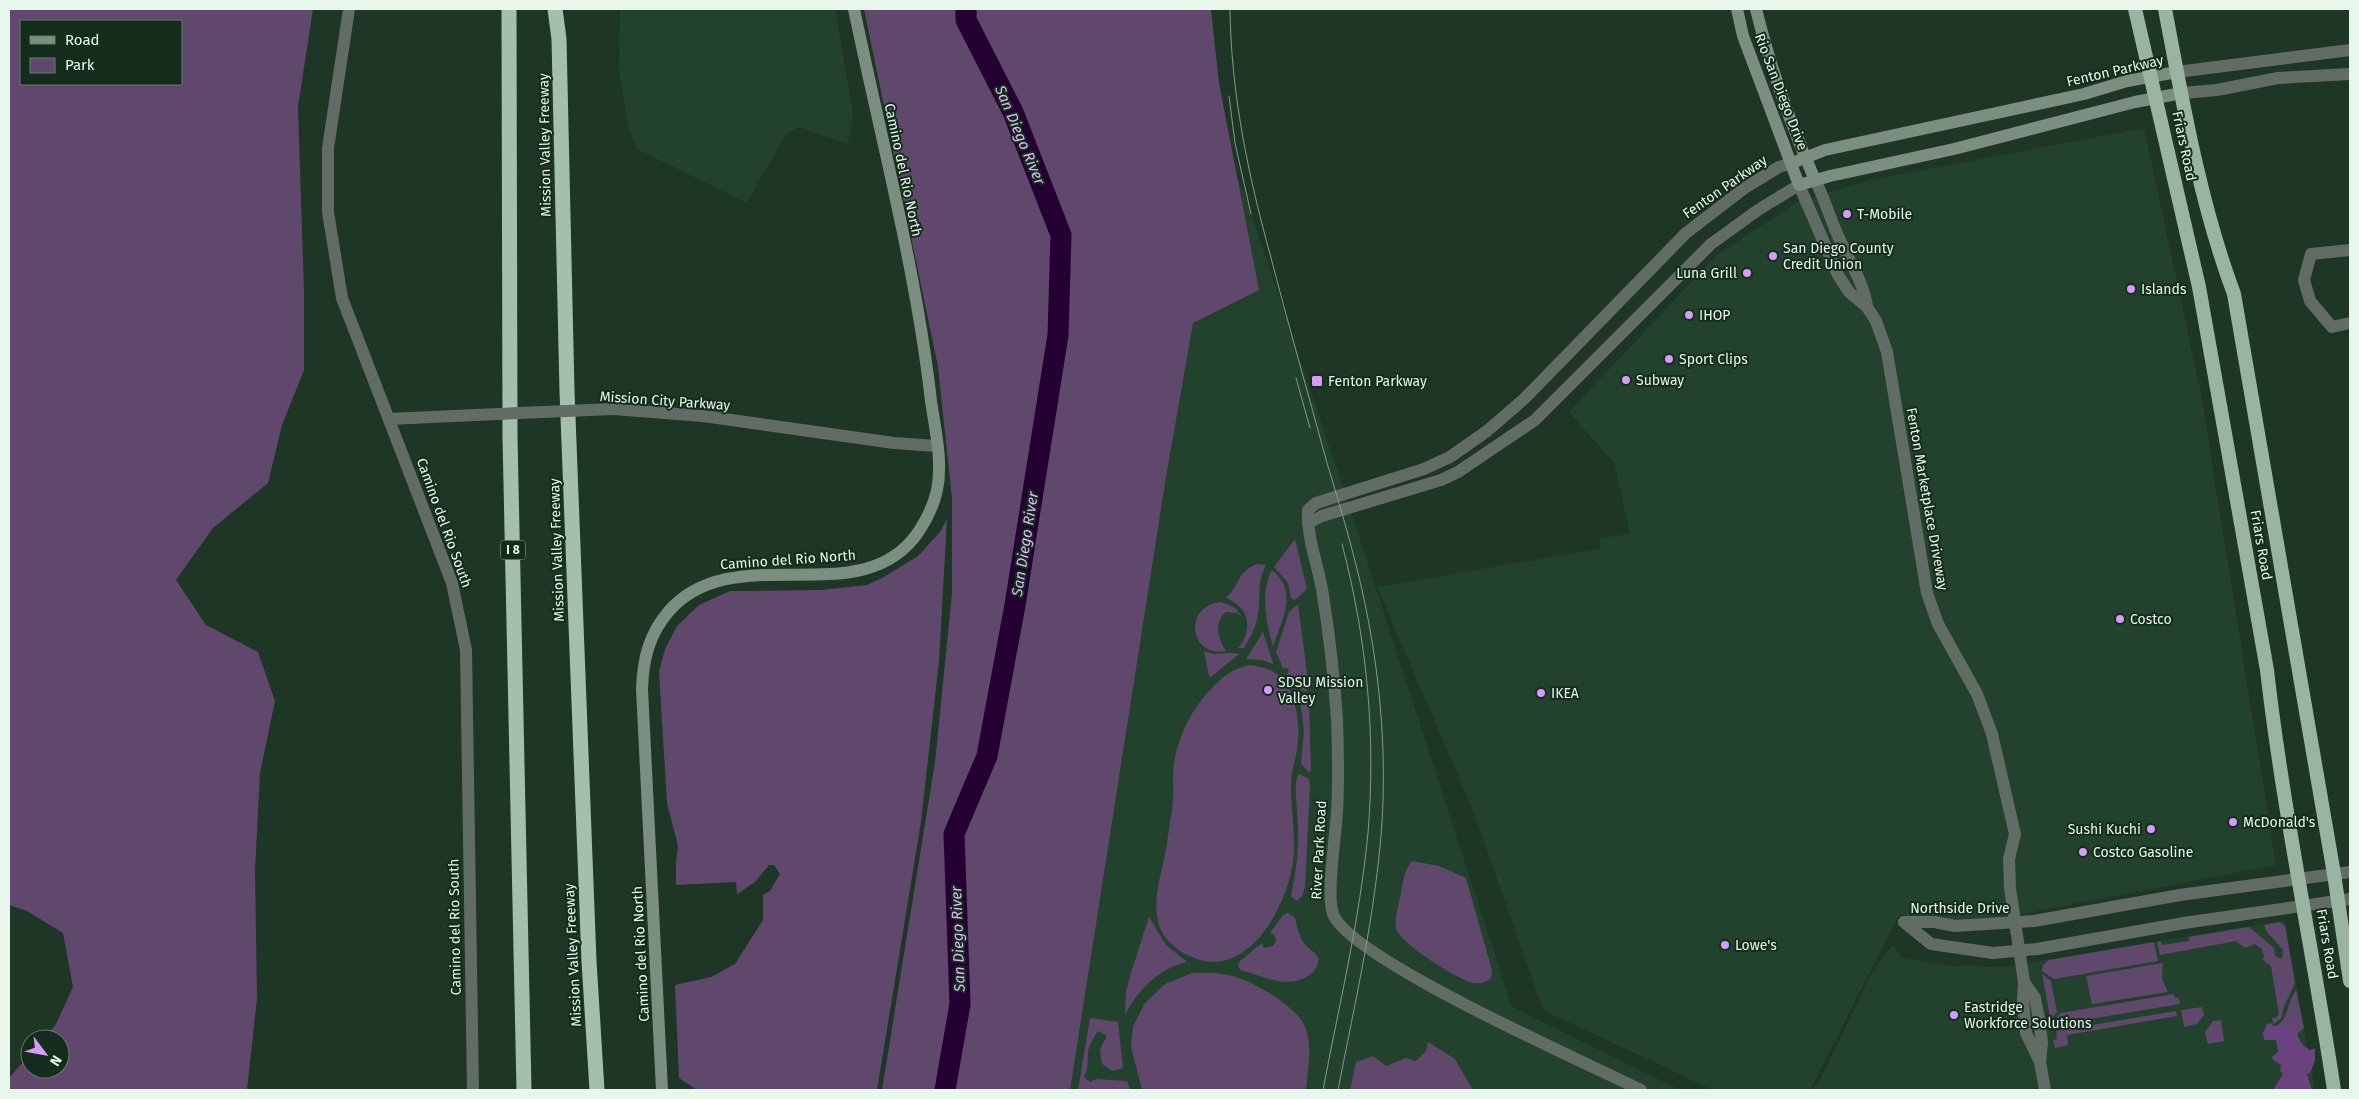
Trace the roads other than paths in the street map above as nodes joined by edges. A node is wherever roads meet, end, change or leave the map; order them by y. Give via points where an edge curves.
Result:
1 (350, 9) edge
2 (509, 9) edge
3 (555, 9) edge
4 (565, 9) edge
5 (854, 9) edge
6 (1737, 9) edge
7 (1756, 9) edge
8 (2135, 9) edge
9 (2165, 9) edge
10 (559, 39) junction
11 (2350, 50) edge
12 (2177, 72) junction
13 (2350, 74) edge
14 (2151, 77) junction
15 (2182, 93) junction
16 (2157, 97) junction
17 (1806, 158) junction
18 (1792, 163) junction
19 (1815, 180) junction
20 (1800, 185) junction
21 (2350, 250) edge
22 (1867, 307) junction
23 (2350, 323) edge
24 (389, 419) junction
25 (937, 446) junction
26 (1392, 479) junction
27 (1372, 500) junction
28 (1308, 523) junction
29 (2350, 872) edge
30 (2334, 874) junction
31 (2300, 880) junction
32 (2344, 900) edge
33 (2303, 906) junction
34 (2014, 923) junction
35 (2018, 951) junction
36 (2350, 981) edge
37 (473, 1090) edge
38 (524, 1090) edge
39 (597, 1090) edge
40 (662, 1090) edge
41 (1641, 1090) edge
42 (2045, 1090) edge
43 (2334, 1090) edge

1 - 24 street, Camino del Rio South via 332,111 328,148 328,212 342,298
2 - 38 highway, I 8 via 510,437
3 - 10 highway, Mission Valley Freeway
4 - 10 highway
5 - 25 main road, Camino del Rio North via 916,303
6 - 18 main road, Rio San Diego Drive via 1743,36
7 - 17 main road, Rio San Diego Drive
8 - 14 highway, Friars Road
9 - 12 highway, Friars Road
10 - 39 highway, Mission Valley Freeway via 566,382
11 - 12 street, Fenton Parkway
12 - 14 main road, Fenton Parkway
12 - 15 highway, Friars Road
13 - 15 street via 2278,78
14 - 16 highway, Friars Road
14 - 17 main road, Fenton Parkway via 1826,150
15 - 16 main road
15 - 30 highway, Friars Road via 2218,249 2234,294
16 - 19 main road via 1954,149
16 - 31 highway, Friars Road via 2199,287 2267,670
17 - 18 main road, Fenton Parkway
17 - 19 main road, Rio San Diego Drive
18 - 20 main road, Rio San Diego Drive
18 - 26 street, Fenton Parkway via 1778,167 1746,187 1686,233 1524,399 1488,431 1450,457
19 - 20 main road
19 - 22 street, Fenton Marketplace Driveway via 1866,294
20 - 22 street, Fenton Marketplace Driveway via 1838,275 1849,292
20 - 27 street via 1711,244 1535,420 1458,472
21 - 23 street via 2311,254 2304,280 2310,300 2332,327
22 - 34 street, Fenton Marketplace Driveway via 1876,321 1887,352 1927,593 1948,645 1977,694 1992,734 2015,834 2009,859
24 - 25 street, Mission City Parkway, bridge via 613,409 703,416
24 - 37 street, Camino del Rio South via 452,583 466,650
25 - 40 main road, Camino del Rio North via 939,472 932,507 913,539 901,551 860,570 828,574 745,575 706,583 674,605 649,643 642,669 642,689
26 - 27 street
26 - 28 street, Fenton Parkway via 1316,503 1308,510
27 - 28 street
28 - 41 street, River Park Road via 1326,616 1337,720 1337,809 1331,902 1338,923 1365,946 1406,973
29 - 30 street, Northside Drive
30 - 31 street, Northside Drive
30 - 32 highway, Friars Road
31 - 33 highway, Friars Road
31 - 34 street, Northside Drive via 2180,895
32 - 33 street, Northside Drive
32 - 36 highway, Friars Road
33 - 35 street, Northside Drive
33 - 43 highway, Friars Road
34 - 35 street, Fenton Marketplace Driveway
34 - 35 street, Northside Drive via 1955,926 1904,922 1931,944 1993,953
35 - 42 street, Fenton Marketplace Driveway via 2024,982 2026,1034 2040,1062

